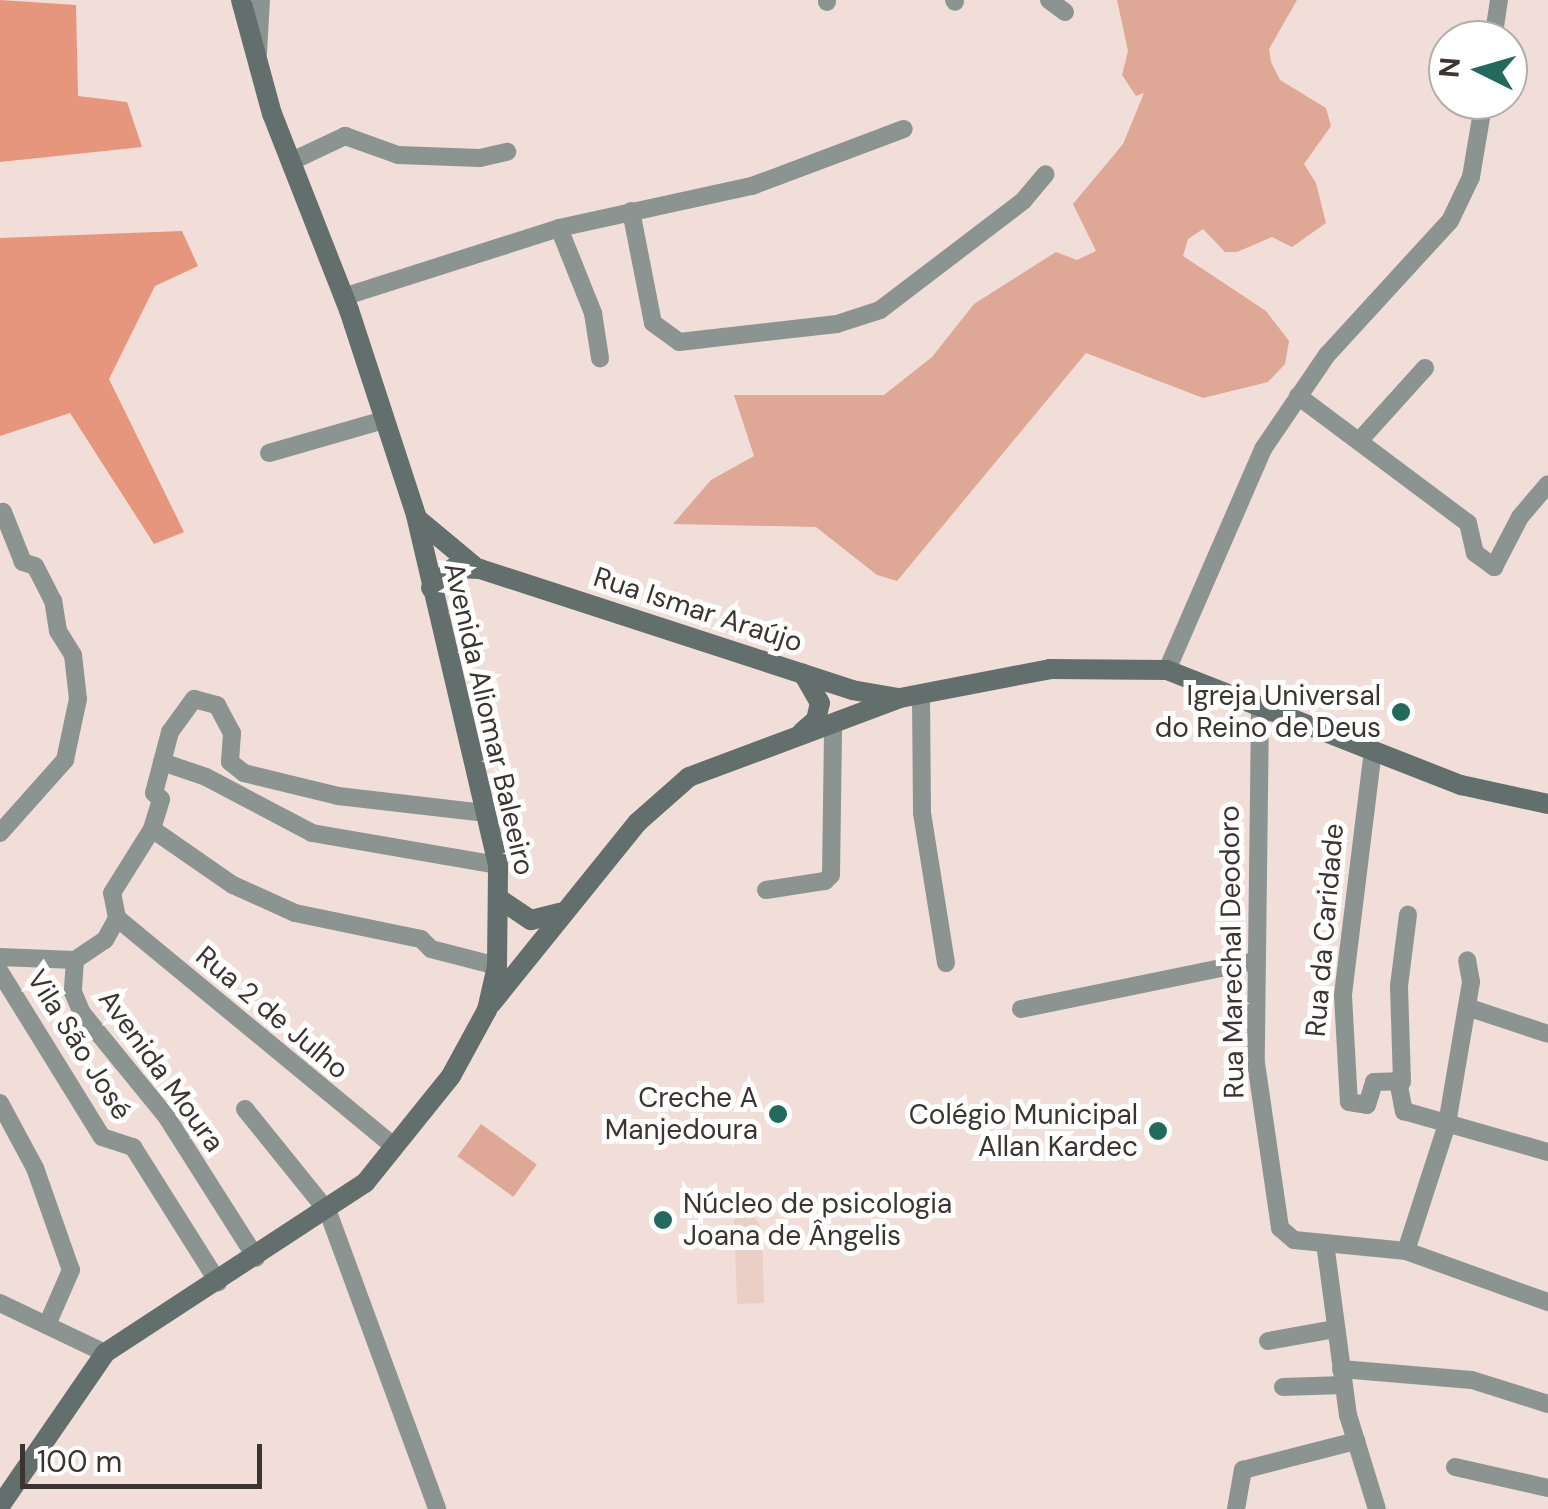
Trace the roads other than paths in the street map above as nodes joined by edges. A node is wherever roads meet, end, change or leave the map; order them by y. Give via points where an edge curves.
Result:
1 (240, 0) edge
2 (261, 0) edge
3 (1049, 0) edge
4 (1065, 12) dead end
5 (258, 68) junction
6 (1481, 120) edge
7 (904, 129) dead end
8 (506, 152) dead end
9 (292, 161) junction
10 (1046, 174) dead end
11 (631, 211) junction
12 (559, 228) junction
13 (344, 297) junction
14 (600, 358) dead end
15 (1425, 368) dead end
16 (1298, 396) junction
17 (384, 420) junction
18 (1360, 440) junction
19 (270, 452) dead end
20 (1548, 484) edge
21 (3, 512) dead end
22 (416, 515) junction
23 (480, 569) junction
24 (431, 588) junction
25 (1167, 670) junction
26 (802, 673) junction
27 (910, 697) junction
28 (1260, 711) junction
29 (833, 725) junction
30 (791, 738) junction
31 (1373, 750) junction
32 (162, 762) junction
33 (1548, 804) edge
34 (486, 813) junction
35 (152, 829) junction
36 (0, 833) edge
37 (498, 864) junction
38 (766, 890) dead end
39 (501, 900) junction
40 (562, 912) junction
41 (1408, 916) dead end
42 (117, 918) junction
43 (0, 957) edge
44 (75, 960) junction
45 (1467, 960) dead end
46 (1255, 961) junction
47 (946, 964) dead end
48 (497, 966) junction
49 (0, 972) edge
50 (1467, 1007) junction
51 (1022, 1009) dead end
52 (487, 1010) junction
53 (1548, 1034) edge
54 (1402, 1082) junction
55 (0, 1103) edge
56 (245, 1109) dead end
57 (1447, 1124) junction
58 (395, 1148) junction
59 (1548, 1152) edge
60 (328, 1212) junction
61 (1325, 1243) junction
62 (1406, 1251) junction
63 (256, 1258) junction
64 (218, 1282) junction
65 (1548, 1302) edge
66 (0, 1303) edge
67 (46, 1325) junction
68 (1334, 1329) junction
69 (1268, 1341) dead end
70 (105, 1353) junction
71 (1342, 1377) junction
72 (1283, 1387) dead end
73 (1548, 1404) edge
74 (1356, 1441) junction
75 (1455, 1467) dead end
76 (1548, 1488) edge
77 (0, 1506) edge
78 (437, 1509) edge
79 (1236, 1509) edge
80 (1377, 1509) edge

1 - 5 main road, Avenida Aliomar Baleeiro
2 - 5 street
3 - 4 street
5 - 9 main road, Avenida Aliomar Baleeiro
6 - 16 street via 1471,177 1450,221
7 - 11 street via 752,186
8 - 9 street via 480,158 398,155 345,136
9 - 13 main road, Avenida Aliomar Baleeiro
10 - 11 street via 1023,201 880,310 838,324 679,342 653,323
11 - 12 street
12 - 13 street
12 - 14 street via 593,312
13 - 17 main road, Avenida Aliomar Baleeiro
15 - 18 street
16 - 18 street
16 - 25 street via 1239,496
17 - 19 street
17 - 22 main road, Avenida Aliomar Baleeiro
18 - 20 street via 1468,523 1475,553 1494,568 1529,504
21 - 36 street via 24,562 35,566 53,601 58,631 73,655 78,699 65,760
22 - 23 main road, Rua Ismar Araújo via 441,544
22 - 24 main road, Avenida Aliomar Baleeiro
23 - 24 main road via 453,568
23 - 26 main road, Rua Ismar Araújo
24 - 34 main road, Avenida Aliomar Baleeiro
25 - 27 main road via 1050,670
25 - 28 main road
26 - 27 main road, Rua Ismar Araújo
26 - 30 main road via 820,696 819,712
27 - 29 main road
27 - 47 street
28 - 31 main road
28 - 46 street, Rua Marechal Deodoro
29 - 30 main road
29 - 38 street via 830,875
30 - 40 main road via 712,764 661,798
31 - 33 main road via 1460,785
31 - 54 street, Rua da Caridade via 1342,1052 1352,1105 1367,1104 1374,1082
32 - 34 street via 170,732 194,699 218,705 232,733 230,762 244,772 338,796
32 - 35 street
32 - 37 street via 190,769 312,833
34 - 37 main road, Avenida Aliomar Baleeiro
35 - 42 street via 112,892
35 - 48 street via 233,886 295,913 422,940 430,949
37 - 39 main road, Avenida Aliomar Baleeiro
39 - 40 main road via 530,920
39 - 48 main road, Avenida Aliomar Baleeiro
40 - 52 main road
41 - 54 street via 1399,986
42 - 44 street via 105,940
42 - 58 street, Rua 2 de Julho
43 - 44 street
44 - 63 street, Avenida Moura via 73,992 82,1012 166,1116
45 - 50 street
46 - 51 street
46 - 61 street, Rua Marechal Deodoro via 1256,1063 1272,1205 1285,1237
48 - 52 main road, Avenida Aliomar Baleeiro
49 - 64 street, Vila São José via 102,1137 132,1147
50 - 53 street
50 - 57 street
52 - 58 main road, Avenida Aliomar Baleeiro via 432,1106
54 - 57 street via 1402,1110
55 - 67 street via 35,1168 71,1270
56 - 60 street
57 - 59 street
57 - 62 street
58 - 60 main road, Avenida Aliomar Baleeiro
60 - 63 main road, Avenida Aliomar Baleeiro
60 - 78 street
61 - 62 street
61 - 68 street
62 - 65 street
63 - 64 main road, Avenida Aliomar Baleeiro
64 - 70 main road, Avenida Aliomar Baleeiro
66 - 67 street
67 - 70 street
68 - 69 street
68 - 71 street
70 - 77 main road, Avenida Aliomar Baleeiro
71 - 72 street
71 - 73 street via 1472,1380
71 - 74 street
74 - 79 street via 1243,1470
74 - 80 street
75 - 76 street

